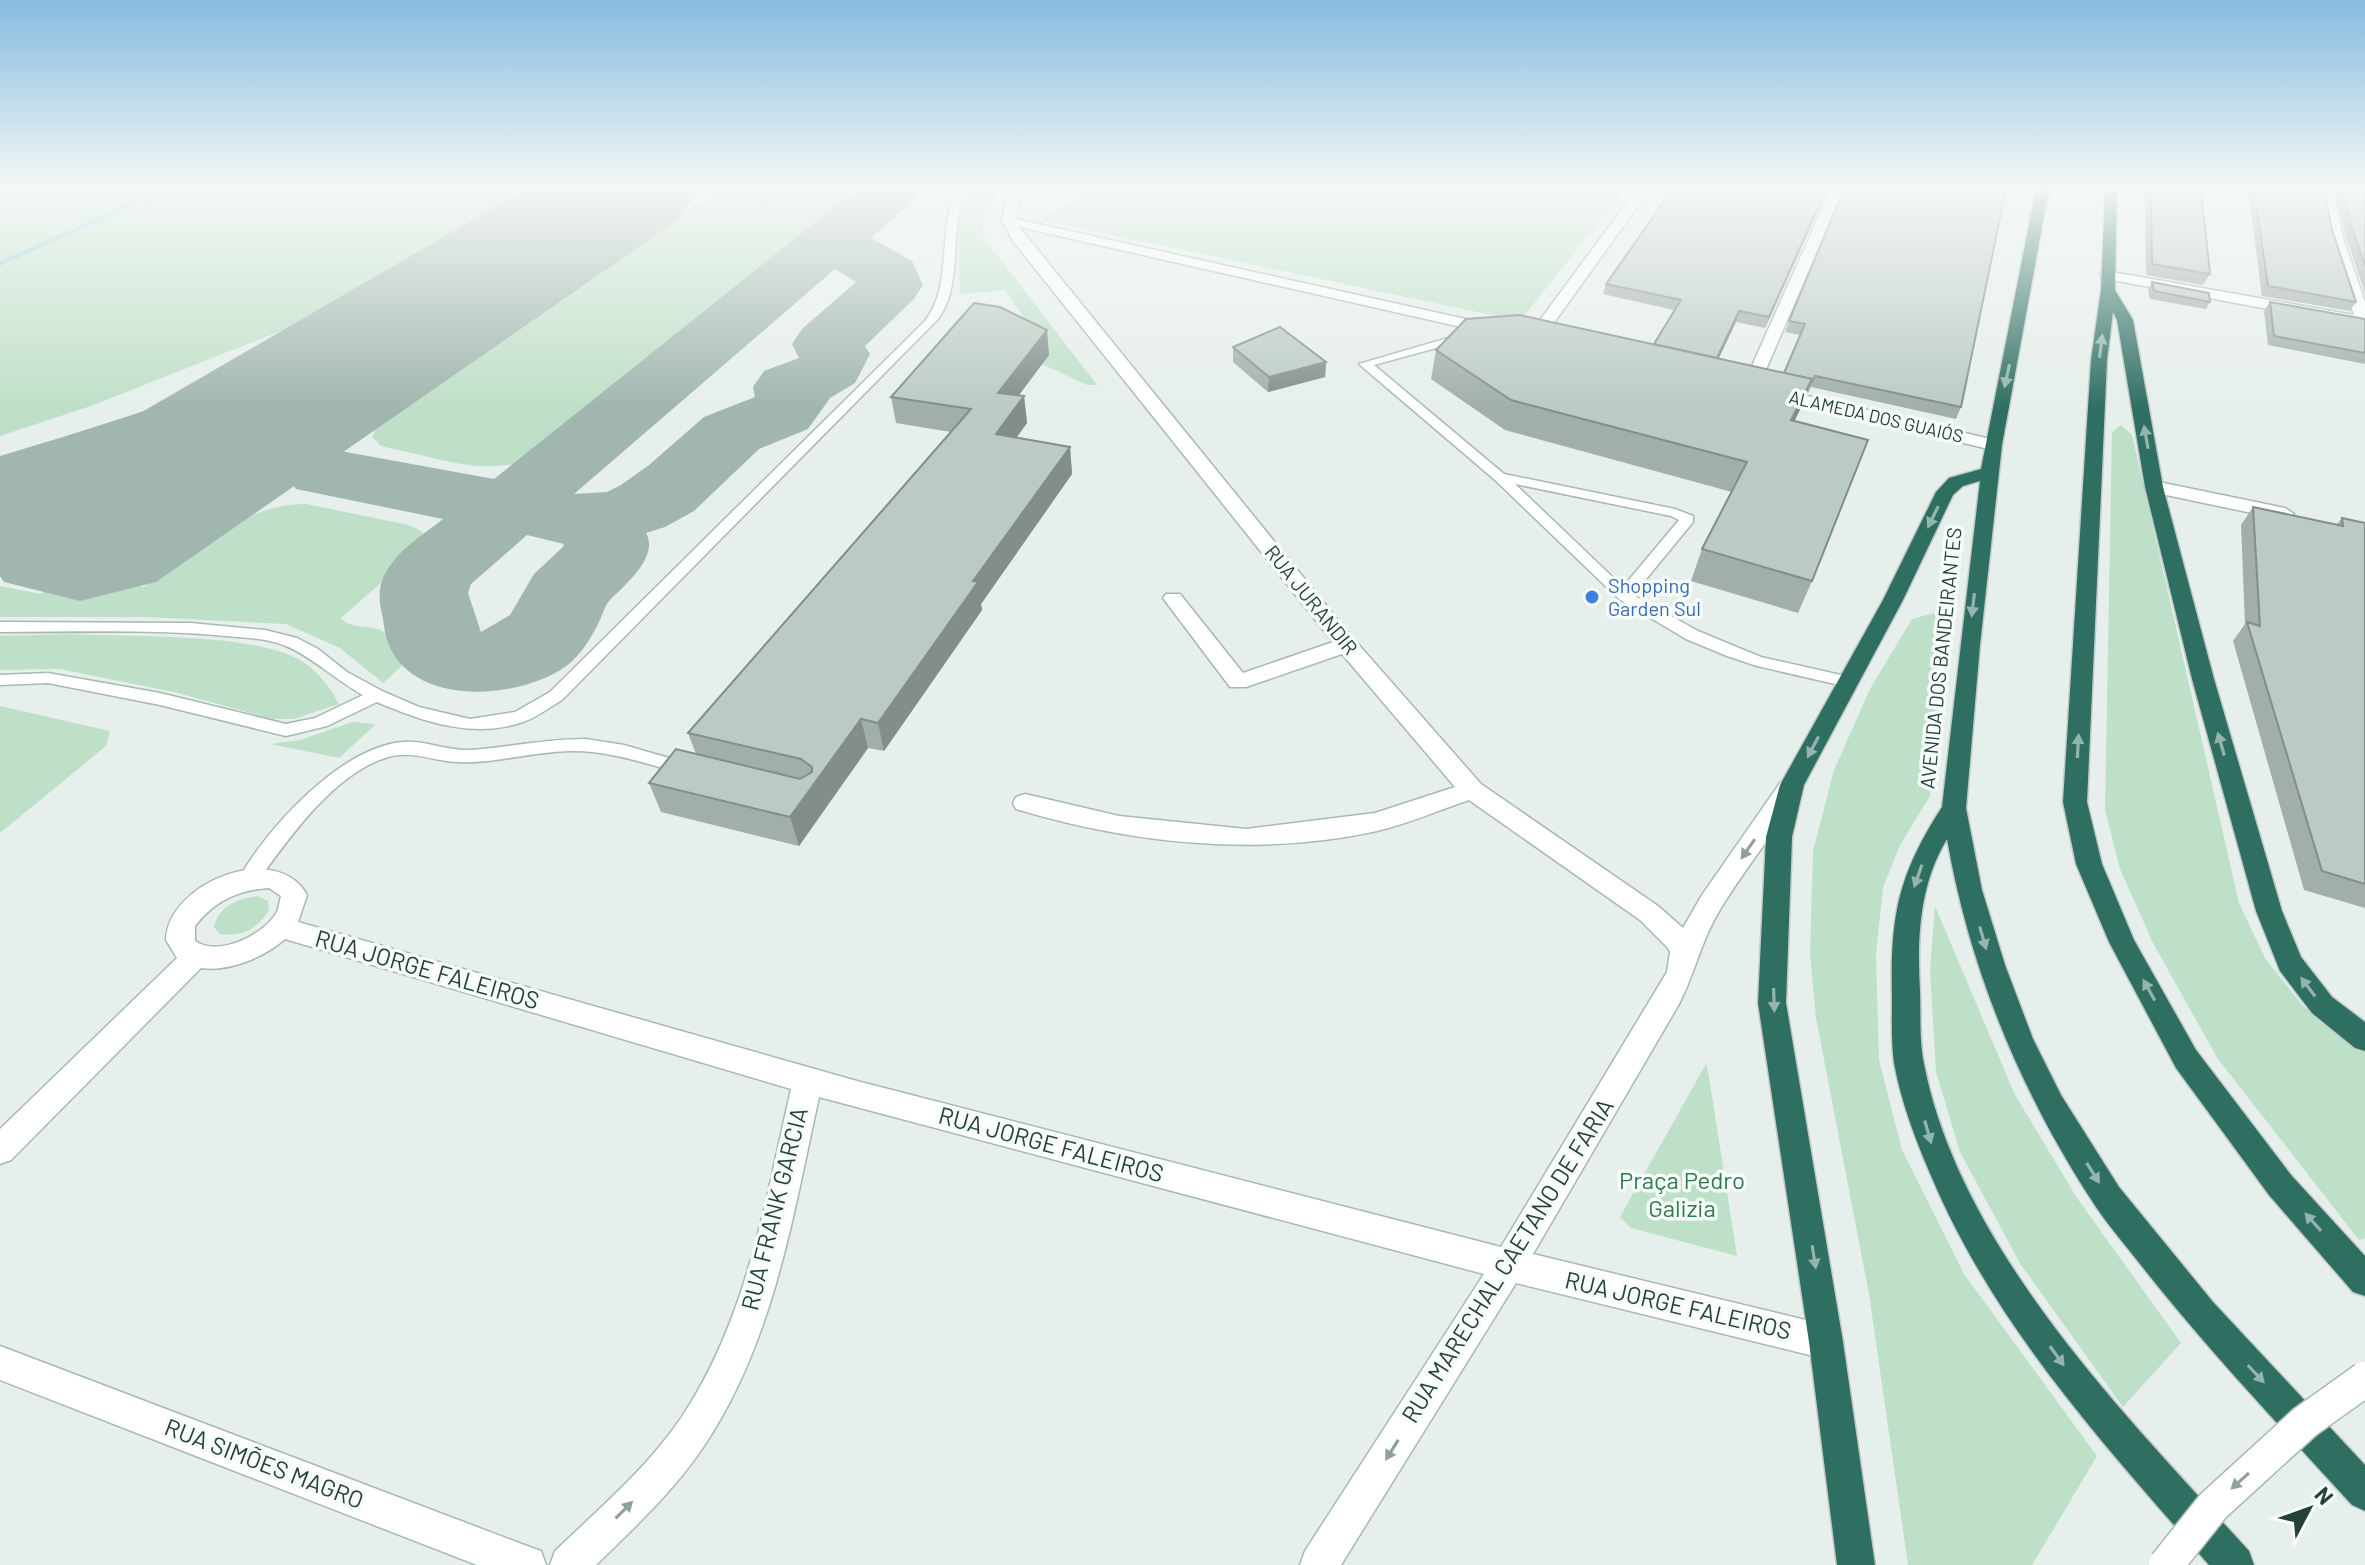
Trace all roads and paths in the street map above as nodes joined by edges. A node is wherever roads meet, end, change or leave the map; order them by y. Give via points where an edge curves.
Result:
1 (947, 262) edge
2 (1037, 262) edge
3 (1194, 262) edge
4 (1583, 262) edge
5 (1802, 262) edge
6 (2029, 262) edge
7 (2109, 262) edge
8 (2344, 262) edge
9 (2108, 283) junction
10 (2364, 322) edge
11 (1523, 335) junction
12 (1992, 458) junction
13 (1500, 477) junction
14 (2154, 487) junction
15 (2305, 518) edge
16 (1624, 596) junction
17 (1173, 598) dead end
18 (0, 627) edge
19 (1347, 645) junction
20 (0, 680) edge
21 (1848, 682) junction
22 (376, 695) junction
23 (706, 774) edge
24 (1792, 785) junction
25 (1472, 790) junction
26 (1025, 803) dead end
27 (1954, 808) junction
28 (248, 880) junction
29 (280, 927) junction
30 (1684, 952) junction
31 (196, 956) junction
32 (2365, 1039) edge
33 (808, 1081) junction
34 (0, 1150) edge
35 (1508, 1266) junction
36 (2365, 1280) edge
37 (1826, 1342) junction
38 (0, 1363) edge
39 (2365, 1379) edge
40 (2364, 1491) edge
41 (527, 1565) edge
42 (569, 1565) edge
43 (1319, 1565) edge
44 (1856, 1565) edge
45 (2166, 1565) edge
46 (2235, 1565) edge

1 - 22 lane via 941,306 928,324 556,696 520,717 470,725
2 - 19 street, RUA JURANDIR
3 - 11 street
4 - 11 street
5 - 12 street, ALAMEDA DOS GUAIÓS via 1742,386
6 -> 12 highway, AVENIDA DOS BANDEIRANTES
7 - 9 highway
8 - 10 street
9 - 10 street
14 -> 9 highway via 2125,320
36 -> 9 highway via 2280,1185 2186,1059 2122,942 2089,864 2075,802 2099,360
11 - 13 lane via 1365,364
12 -> 21 highway via 1945,492
12 -> 27 highway, AVENIDA DOS BANDEIRANTES
13 - 16 lane
13 - 16 lane via 1688,519
14 - 15 street
32 -> 14 highway via 2322,1005 2290,963 2269,911
16 - 21 lane via 1733,652
17 - 19 street via 1238,682
18 - 22 lane via 191,628 265,635 312,653
19 - 25 street, RUA JURANDIR
20 - 22 lane via 48,678 286,730 325,721
21 -> 24 highway
23 - 28 lane via 589,745 461,757 402,747 358,762 315,797
24 -> 30 street, RUA MARECHAL CAETANO DE FARIA via 1711,902
24 -> 37 highway via 1779,837 1772,1003
25 - 26 street via 1376,822 1246,838 1119,825
25 - 30 street, RUA JURANDIR via 1649,913
27 -> 40 highway, AVENIDA DOS BANDEIRANTES via 1969,890 1991,965 2050,1104 2108,1198 2201,1314
27 -> 46 highway via 1925,856 1911,897 1905,962 1909,1067 1933,1151 1995,1269 2084,1395
28 - 29 street via 270,878 286,884 294,895 292,910
28 - 31 street via 209,896 183,923 184,948
29 - 31 street via 229,956
29 - 33 street, RUA JORGE FALEIROS
30 - 35 street, RUA MARECHAL CAETANO DE FARIA via 1669,996
31 - 34 street
33 - 35 street, RUA JORGE FALEIROS
42 -> 33 street, RUA FRANK GARCIA via 693,1432 723,1379 760,1290
35 - 37 street, RUA JORGE FALEIROS
35 -> 43 street, RUA MARECHAL CAETANO DE FARIA
37 - 44 highway
38 - 41 street, RUA SIMÕES MAGRO
39 -> 45 street, bridge via 2305,1422 2213,1506

